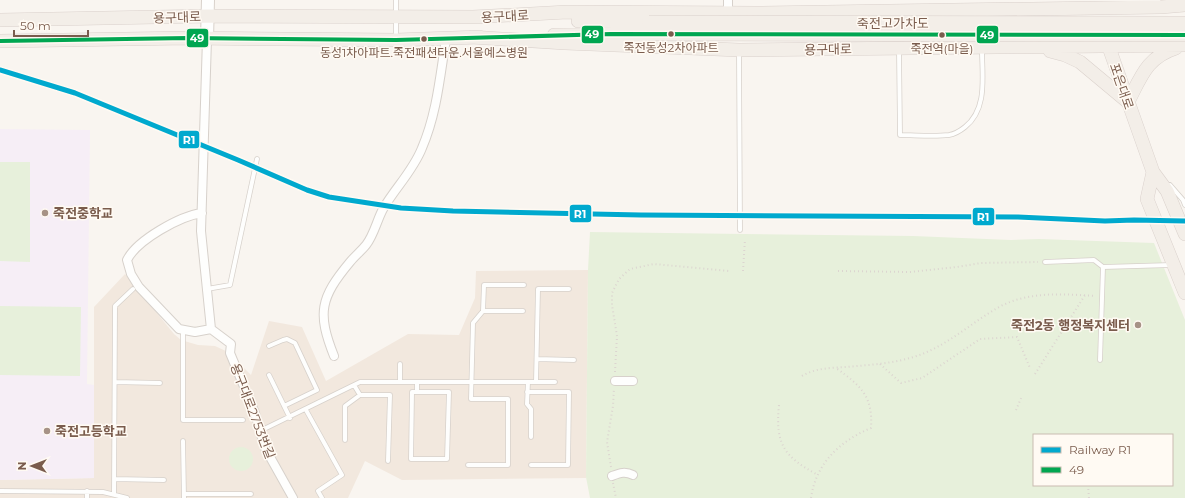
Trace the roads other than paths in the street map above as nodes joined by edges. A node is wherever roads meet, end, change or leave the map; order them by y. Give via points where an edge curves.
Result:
1 (208, 0) edge
2 (396, 0) edge
3 (1162, 3) edge
4 (1048, 4) edge
5 (1093, 4) edge
6 (1185, 4) edge
7 (728, 6) edge
8 (208, 16) junction
9 (396, 17) junction
10 (473, 17) junction
11 (0, 20) edge
12 (1185, 23) edge
13 (648, 28) junction
14 (472, 37) junction
15 (446, 39) junction
16 (208, 40) junction
17 (396, 40) junction
18 (0, 41) edge
19 (1185, 42) edge
20 (1168, 45) junction
21 (1108, 46) junction
22 (982, 47) junction
23 (1034, 47) junction
24 (899, 48) junction
25 (739, 50) junction
26 (1128, 102) junction
27 (257, 159) dead end
28 (1153, 172) junction
29 (1185, 205) edge
30 (202, 213) junction
31 (740, 230) dead end
32 (1185, 234) edge
33 (1045, 262) road end
34 (1174, 265) junction
35 (1102, 267) junction
36 (524, 285) dead end
37 (133, 288) dead end
38 (206, 289) junction
39 (569, 289) dead end
40 (1185, 293) edge
41 (483, 311) junction
42 (523, 311) dead end
43 (211, 329) junction
44 (184, 330) junction
45 (269, 346) dead end
46 (334, 356) dead end
47 (537, 359) junction
48 (574, 360) dead end
49 (1100, 360) dead end
50 (400, 364) dead end
51 (269, 375) dead end
52 (615, 381) road end
53 (633, 381) dead end
54 (115, 382) junction
55 (400, 382) junction
56 (417, 382) junction
57 (472, 382) junction
58 (528, 382) junction
59 (536, 382) junction
60 (555, 382) dead end
61 (160, 383) dead end
62 (354, 385) junction
63 (417, 392) junction
64 (527, 392) junction
65 (360, 395) junction
66 (284, 406) junction
67 (306, 410) junction
68 (290, 418) junction
69 (243, 420) dead end
70 (259, 432) junction
71 (531, 437) dead end
72 (345, 440) dead end
73 (184, 441) dead end
74 (388, 461) dead end
75 (468, 465) dead end
76 (531, 465) dead end
77 (633, 475) dead end
78 (612, 476) road end
79 (114, 479) junction
80 (164, 480) dead end
81 (0, 491) edge
82 (87, 491) junction
83 (114, 494) junction
84 (251, 494) dead end
85 (184, 496) edge
86 (87, 498) edge
87 (126, 498) edge
88 (294, 498) edge
89 (322, 498) edge

1 - 8 street
2 - 9 lane
3 - 5 main road, 용구대로
3 - 6 main road, 용구대로
3 - 20 main road via 1154,19 1154,28 1161,40
4 - 5 main road, 용구대로
4 - 7 main road, 용구대로
5 - 21 main road, 포은대로
7 - 10 main road, 용구대로
8 - 9 main road, 용구대로
8 - 11 main road, 용구대로
8 - 16 street
9 - 10 main road, 용구대로
9 - 17 lane
10 - 13 main road, 용구대로
12 - 13 main road, 죽전고가차도, bridge
13 - 14 main road, 용구대로
13 - 19 main road, 죽전고가차도, bridge
14 - 15 main road, 용구대로
14 - 25 main road, 용구대로
15 - 17 main road, 용구대로
15 - 46 street via 436,102 422,148 413,166 384,208 368,244 340,275 325,300 324,326
16 - 17 main road, 용구대로
16 - 18 main road, 용구대로 via 188,38
16 - 30 street
19 - 20 main road, 용구대로
19 - 26 main road via 1156,57 1143,74
20 - 21 main road, 용구대로
21 - 23 main road, 용구대로
21 - 26 main road, 포은대로
22 - 23 main road, 용구대로
22 - 24 main road, 용구대로
22 - 24 lane via 982,98 978,113 961,130 948,135 900,135
23 - 26 main road via 1065,55 1080,62
24 - 25 main road, 용구대로
25 - 31 lane
26 - 28 main road, 포은대로
27 - 38 lane via 230,285
28 - 29 lane via 1172,187
28 - 32 main road, 포은대로 via 1167,191
28 - 34 main road via 1147,199
30 - 38 street via 201,243
30 - 44 street via 163,228 131,252 127,260 139,288 179,329
33 - 35 lane via 1094,260
34 - 35 lane
34 - 40 main road
35 - 49 lane
36 - 41 lane via 484,285
37 - 54 lane via 115,306
38 - 43 street
39 - 47 lane via 538,289
41 - 42 lane
41 - 57 lane via 473,323
43 - 44 street via 195,332
43 - 70 street, 용구대로2753번길 via 231,344 230,353 255,413
44 - 69 lane via 183,420
45 - 66 lane via 287,339 295,343 317,390
47 - 48 lane
47 - 59 lane
50 - 55 lane
51 - 66 lane
52 - 53 street
54 - 61 lane
54 - 79 lane
55 - 56 lane
55 - 62 lane via 360,382
56 - 57 lane
56 - 63 lane
57 - 58 lane
57 - 75 lane via 471,399 508,399 508,465
58 - 59 lane
58 - 64 lane
59 - 60 lane
62 - 65 lane
62 - 67 lane
63 - 63 lane via 449,392 448,459 411,459 412,392
64 - 71 lane via 527,404 531,409
64 - 76 lane via 569,392 568,465
65 - 72 lane via 345,406
65 - 74 lane via 390,395
66 - 68 lane
67 - 68 lane
67 - 89 lane via 342,475 318,491
68 - 70 lane
70 - 88 street, 용구대로2753번길 via 265,448
73 - 85 lane
77 - 78 street via 622,472
79 - 80 lane
79 - 83 lane
81 - 82 lane
82 - 83 lane
82 - 86 lane
83 - 87 lane
84 - 85 lane

